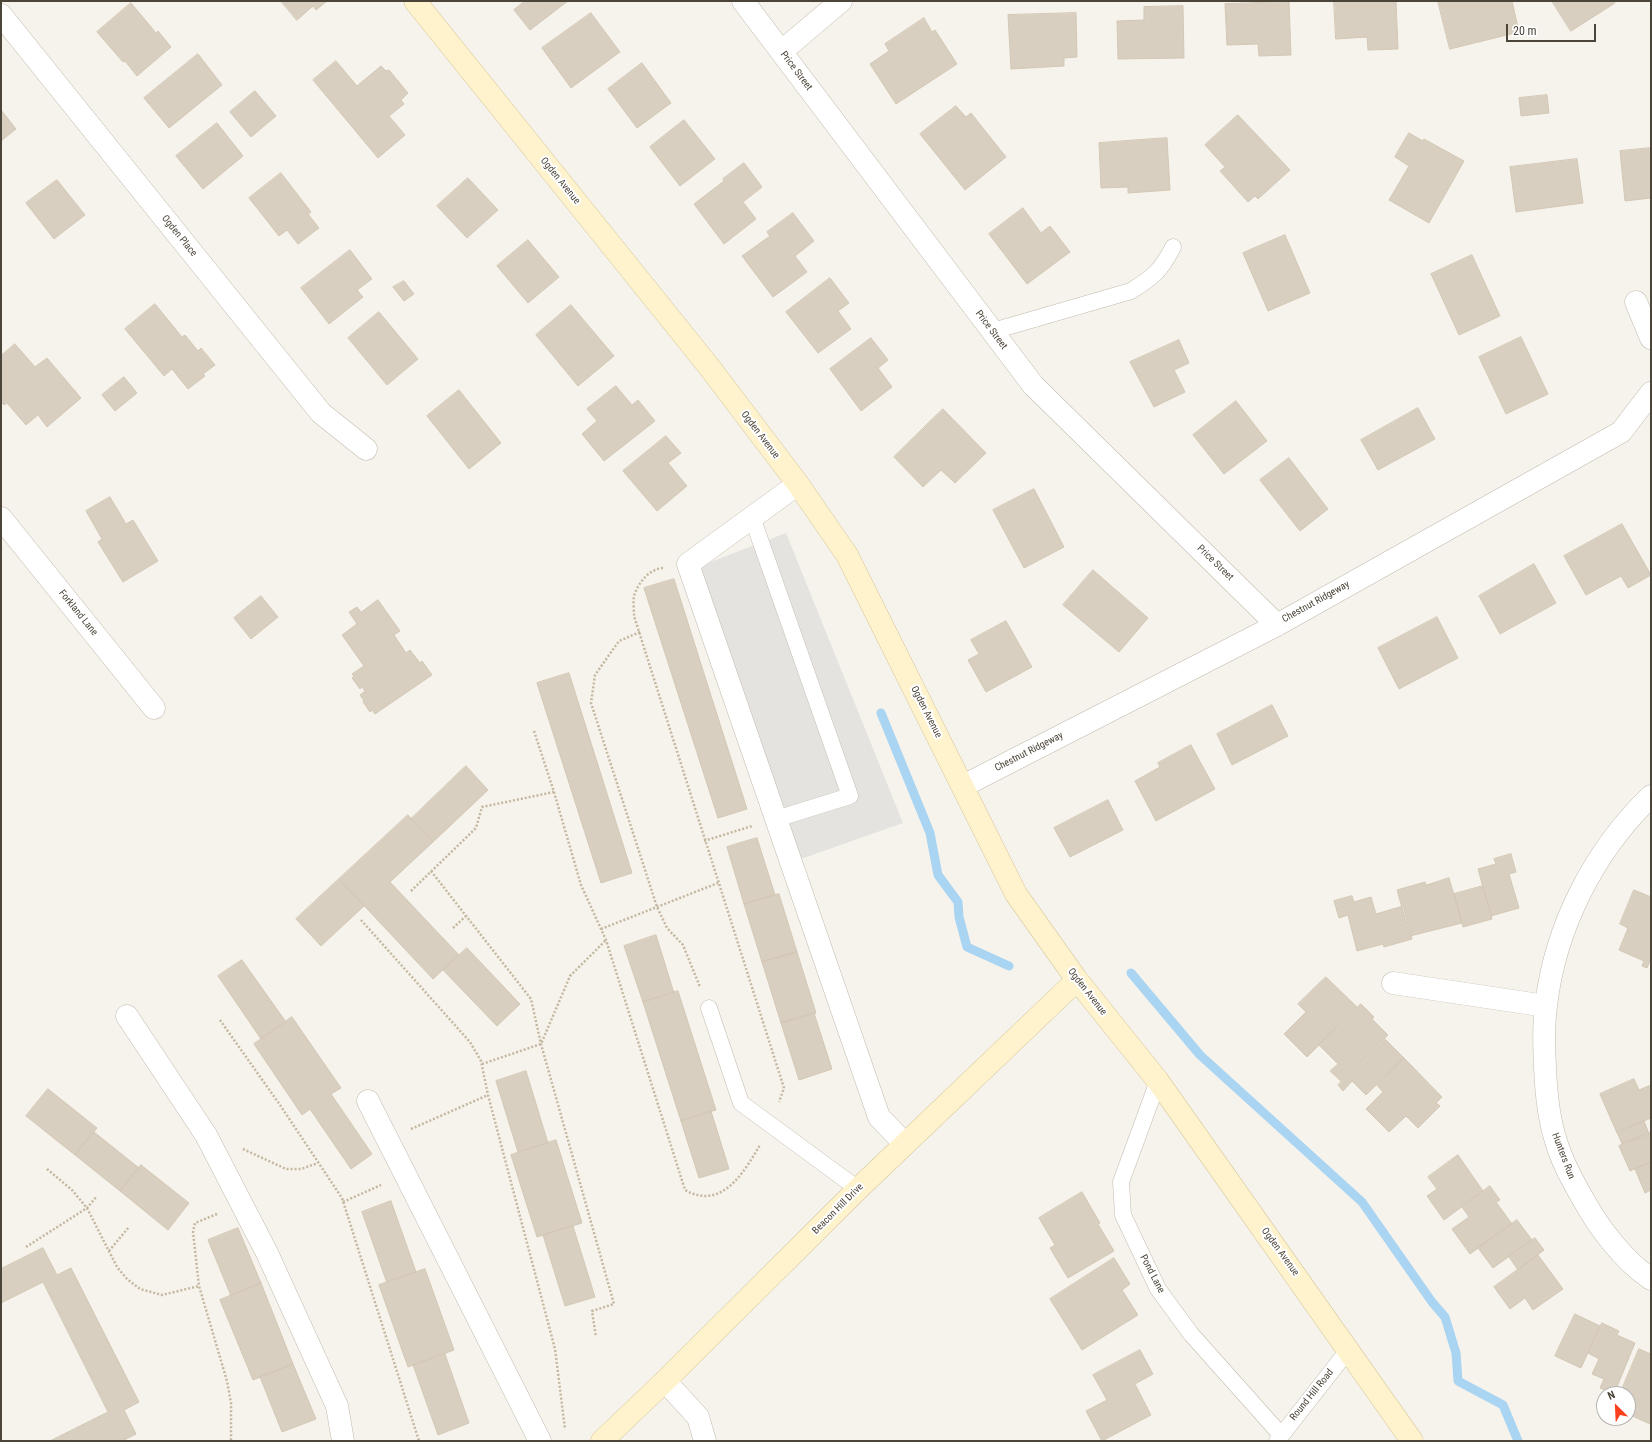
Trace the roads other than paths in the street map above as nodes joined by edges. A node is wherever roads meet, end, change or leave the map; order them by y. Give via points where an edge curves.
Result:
1 (415, 1) edge
2 (744, 1) edge
3 (841, 1) edge
4 (1, 15) edge
5 (782, 51) junction
6 (1173, 247) dead end
7 (1636, 302) dead end
8 (992, 331) junction
9 (1651, 338) edge
10 (1651, 393) edge
11 (366, 449) dead end
12 (798, 484) junction
13 (1, 518) edge
14 (752, 518) junction
15 (1277, 624) junction
16 (154, 708) dead end
17 (963, 786) junction
18 (1651, 796) edge
19 (776, 819) junction
20 (1077, 980) junction
21 (1393, 983) dead end
22 (1546, 1006) junction
23 (708, 1008) road end
24 (127, 1016) dead end
25 (1158, 1081) junction
26 (368, 1101) dead end
27 (905, 1144) junction
28 (858, 1189) junction
29 (1651, 1279) edge
30 (1349, 1349) junction
31 (665, 1381) junction
32 (1279, 1438) edge
33 (343, 1441) edge
34 (540, 1441) edge
35 (602, 1441) edge
36 (705, 1441) edge
37 (1412, 1441) edge

1 - 12 street, Ogden Avenue via 705,362
2 - 5 street, Price Street
3 - 5 street
4 - 11 street, Ogden Place via 321,413
5 - 8 street, Price Street
6 - 8 lane via 1165,264 1150,279 1131,291
7 - 9 street
8 - 15 street, Price Street via 1033,385
10 - 15 street, Chestnut Ridgeway via 1621,432
12 - 14 street
12 - 17 street, Ogden Avenue via 847,555
13 - 16 street, Forkland Lane
14 - 19 street via 688,564
14 - 19 lane via 850,796
15 - 17 street, Chestnut Ridgeway
17 - 20 street, Ogden Avenue via 1016,894
18 - 22 street, Hunters Run via 1614,836 1577,900 1555,958
19 - 27 street via 879,1117
20 - 25 street, Ogden Avenue
20 - 27 street, Beacon Hill Drive
21 - 22 street
22 - 29 street, Hunters Run via 1544,1040 1547,1104 1558,1148 1568,1174 1595,1221 1619,1251
23 - 28 lane via 742,1103
24 - 33 street via 209,1140 267,1254 338,1406
25 - 30 street, Ogden Avenue
25 - 32 lane, Pond Lane via 1121,1182 1123,1215 1158,1289 1191,1334
26 - 34 street
27 - 28 street, Beacon Hill Drive
28 - 31 street, Beacon Hill Drive
30 - 32 lane, Round Hill Road
30 - 37 street, Ogden Avenue
31 - 35 street, Beacon Hill Drive
31 - 36 street via 698,1417

